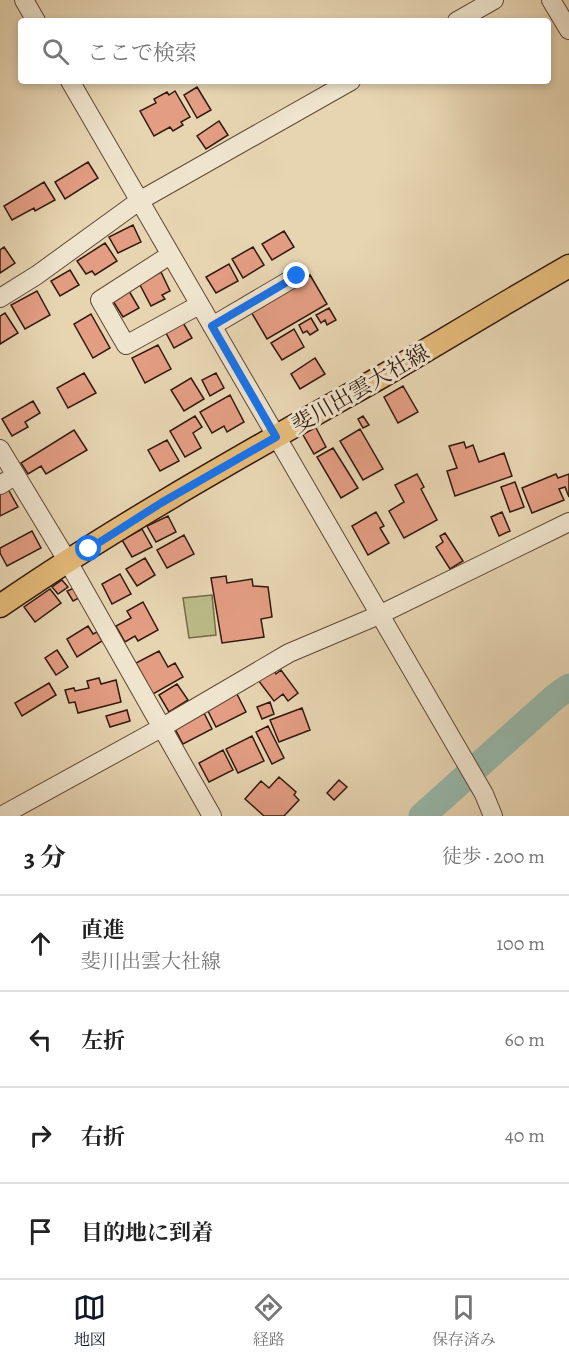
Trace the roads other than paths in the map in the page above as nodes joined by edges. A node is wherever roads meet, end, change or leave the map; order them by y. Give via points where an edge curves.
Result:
1 (24, 0) edge
2 (494, 0) edge
3 (551, 0) edge
4 (34, 18) edge
5 (462, 18) edge
6 (569, 30) edge
7 (72, 84) edge
8 (346, 84) edge
9 (139, 201) junction
10 (170, 255) junction
11 (569, 266) edge
12 (297, 276) dead end
13 (0, 298) edge
14 (199, 305) junction
15 (212, 326) junction
16 (276, 437) junction
17 (0, 449) edge
18 (8, 480) edge
19 (569, 522) edge
20 (67, 560) junction
21 (0, 606) edge
22 (380, 615) junction
23 (161, 728) junction
24 (1, 816) edge
25 (212, 816) edge
26 (494, 816) edge

1 - 4 street
2 - 5 street
3 - 6 street
7 - 9 street
8 - 9 street
9 - 10 street
9 - 13 street
10 - 14 street
10 - 14 street via 100,300 126,345
11 - 16 main road, 斐川出雲大社線
12 - 15 street
14 - 15 street
15 - 16 street
16 - 20 main road, 斐川出雲大社線
16 - 22 street
17 - 18 street
18 - 20 street
19 - 22 street
20 - 21 main road, 斐川出雲大社線
20 - 23 street
22 - 23 street via 289,653
22 - 26 street
23 - 24 street
23 - 25 street

